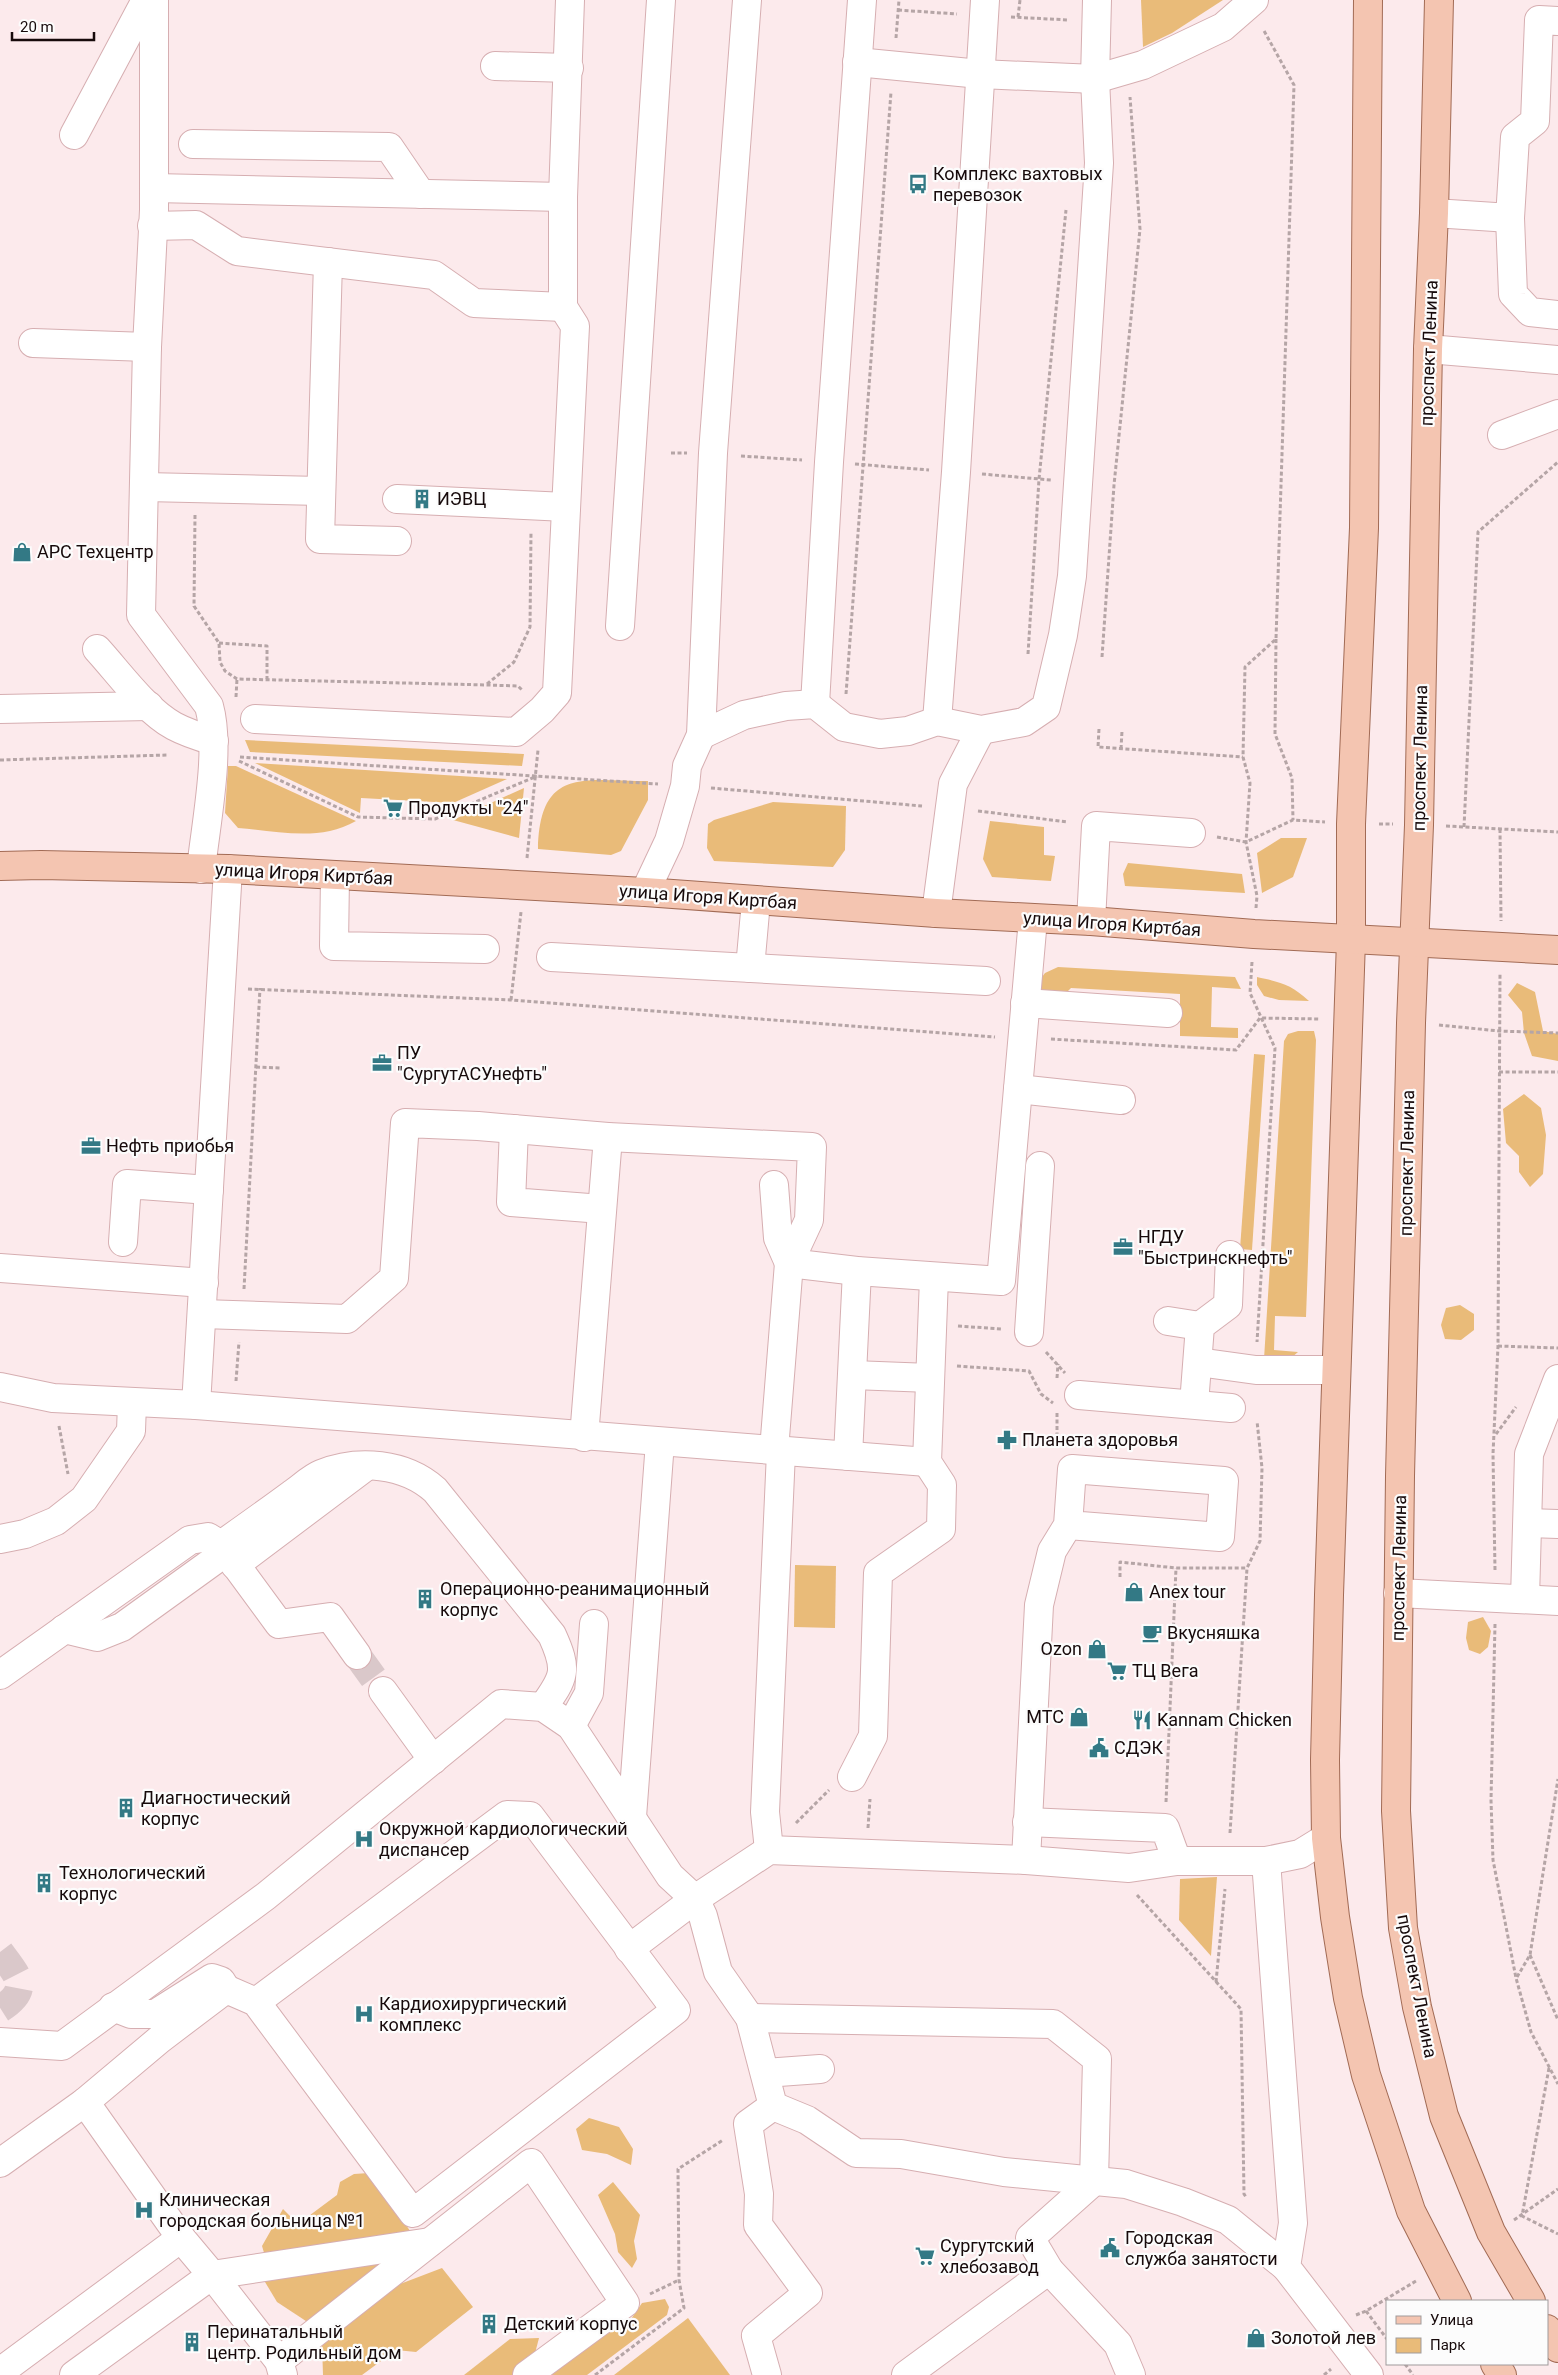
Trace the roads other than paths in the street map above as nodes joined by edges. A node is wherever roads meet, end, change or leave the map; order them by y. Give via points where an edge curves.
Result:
1 (146, 0) edge
2 (154, 0) edge
3 (570, 0) edge
4 (661, 0) edge
5 (747, 0) edge
6 (862, 0) edge
7 (985, 0) edge
8 (1097, 0) edge
9 (1368, 0) edge
10 (1252, 2) edge
11 (1442, 6) edge
12 (1547, 14) edge
13 (857, 62) junction
14 (495, 66) dead end
15 (569, 68) junction
16 (980, 74) junction
17 (1095, 80) junction
18 (74, 135) dead end
19 (193, 144) dead end
20 (154, 188) junction
21 (421, 194) junction
22 (563, 197) junction
23 (1434, 213) junction
24 (1510, 218) junction
25 (152, 226) junction
26 (328, 262) junction
27 (563, 307) junction
28 (1558, 315) edge
29 (33, 343) dead end
30 (147, 347) junction
31 (1428, 349) junction
32 (1558, 360) edge
33 (1558, 414) edge
34 (1502, 434) dead end
35 (145, 488) junction
36 (321, 491) junction
37 (398, 499) dead end
38 (566, 507) junction
39 (397, 541) dead end
40 (620, 626) dead end
41 (97, 649) dead end
42 (6, 704) edge
43 (815, 704) junction
44 (150, 706) junction
45 (255, 719) dead end
46 (937, 721) junction
47 (981, 730) junction
48 (701, 735) junction
49 (214, 747) junction
50 (1191, 833) dead end
51 (0, 866) edge
52 (201, 869) junction
53 (228, 869) junction
54 (335, 876) junction
55 (645, 892) junction
56 (756, 901) junction
57 (936, 913) junction
58 (1033, 919) junction
59 (1091, 921) junction
60 (1351, 940) junction
61 (1415, 944) junction
62 (485, 949) dead end
63 (1558, 950) edge
64 (551, 957) dead end
65 (750, 968) junction
66 (986, 982) dead end
67 (1025, 1003) junction
68 (1168, 1013) dead end
69 (1018, 1090) junction
70 (1121, 1100) dead end
71 (514, 1129) junction
72 (608, 1137) junction
73 (1012, 1163) junction
74 (774, 1185) dead end
75 (209, 1190) junction
76 (602, 1208) junction
77 (123, 1242) dead end
78 (1230, 1255) dead end
79 (789, 1263) junction
80 (0, 1268) edge
81 (857, 1271) junction
82 (934, 1278) junction
83 (204, 1284) junction
84 (202, 1314) junction
85 (1168, 1321) dead end
86 (1200, 1326) junction
87 (1030, 1332) road end
88 (1198, 1362) junction
89 (1336, 1370) junction
90 (930, 1371) junction
91 (853, 1375) junction
92 (1558, 1379) edge
93 (0, 1387) edge
94 (1078, 1395) road end
95 (132, 1403) junction
96 (1194, 1404) junction
97 (196, 1406) junction
98 (1243, 1411) road end
99 (584, 1437) junction
100 (660, 1442) junction
101 (777, 1451) junction
102 (848, 1456) junction
103 (927, 1462) junction
104 (1528, 1522) junction
105 (1558, 1524) edge
106 (1068, 1526) junction
107 (0, 1539) edge
108 (228, 1554) junction
109 (1398, 1593) junction
110 (1524, 1599) junction
111 (1558, 1601) edge
112 (594, 1624) dead end
113 (357, 1655) tunnel mouth
114 (0, 1675) edge
115 (383, 1691) tunnel mouth
116 (543, 1707) junction
117 (571, 1726) junction
118 (433, 1760) junction
119 (861, 1781) road end
120 (632, 1817) junction
121 (1028, 1822) junction
122 (1326, 1838) junction
123 (769, 1850) junction
124 (1026, 1860) junction
125 (1177, 1861) junction
126 (1266, 1861) junction
127 (695, 1899) junction
128 (629, 1949) junction
129 (226, 1989) junction
130 (256, 2002) junction
131 (113, 2008) junction
132 (750, 2018) junction
133 (0, 2042) edge
134 (820, 2069) dead end
135 (764, 2073) junction
136 (85, 2102) junction
137 (774, 2106) junction
138 (0, 2163) edge
139 (1094, 2181) junction
140 (181, 2238) junction
141 (432, 2241) junction
142 (1286, 2267) junction
143 (1050, 2270) junction
144 (212, 2275) junction
145 (1456, 2300) edge
146 (1530, 2300) edge
147 (1548, 2331) edge
148 (1558, 2348) edge
149 (281, 2368) edge
150 (0, 2372) edge
151 (74, 2375) edge
152 (527, 2375) edge
153 (767, 2375) edge
154 (906, 2375) edge
155 (1131, 2375) edge
156 (1369, 2375) edge

1 - 18 lane
2 - 20 lane
3 - 15 lane
4 - 40 lane
5 - 48 lane via 713,454
6 - 13 lane
7 - 16 lane
8 - 17 lane
9 - 60 main road via 1364,528 1352,824
10 - 17 lane via 1223,27 1143,65
11 - 23 main road, проспект Ленина
12 - 24 lane via 1535,121 1515,137
13 - 16 lane
13 - 43 lane via 828,462
14 - 15 lane
15 - 22 lane
16 - 17 lane
16 - 46 lane
17 - 47 lane via 1099,163 1072,576 1063,635 1046,708 1024,722
19 - 21 lane via 389,148
20 - 21 lane
20 - 25 lane
21 - 22 lane
22 - 27 lane
23 - 24 lane
23 - 31 main road, проспект Ленина
24 - 28 lane via 1513,294 1530,312
25 - 26 lane via 196,225 237,251
25 - 30 lane
26 - 27 lane via 434,275 474,303
26 - 36 lane
27 - 38 lane via 575,326
29 - 30 lane
30 - 35 lane
31 - 32 lane
31 - 61 main road, проспект Ленина
33 - 34 lane
35 - 36 lane
35 - 49 lane via 141,615 209,706 214,723
36 - 39 lane via 320,539
37 - 38 lane
38 - 45 lane via 557,693 516,732
41 - 44 lane
42 - 44 lane
43 - 46 lane via 844,727 880,734
43 - 48 lane via 744,715
44 - 49 lane via 172,725
46 - 47 lane
47 - 57 lane via 953,784
48 - 55 lane via 687,766 685,786 669,841
49 - 52 lane
50 - 59 lane via 1096,826
51 - 52 main road, улица Игоря Киртбая
52 - 53 main road, улица Игоря Киртбая
53 - 54 main road, улица Игоря Киртбая
53 - 75 lane
54 - 55 main road, улица Игоря Киртбая
54 - 62 lane via 334,946
55 - 56 main road, улица Игоря Киртбая
56 - 57 main road, улица Игоря Киртбая
56 - 65 lane
57 - 58 main road, улица Игоря Киртбая
58 - 59 main road, улица Игоря Киртбая
58 - 67 lane
59 - 60 main road, улица Игоря Киртбая
60 - 61 main road, улица Игоря Киртбая
60 - 89 main road
61 - 63 main road, улица Игоря Киртбая
61 - 109 main road, проспект Ленина
64 - 65 lane
65 - 66 lane
67 - 68 lane
67 - 69 lane
69 - 70 lane
69 - 73 lane
71 - 72 lane
71 - 76 lane via 511,1202
71 - 84 lane via 405,1123 394,1278 347,1319
72 - 76 lane
72 - 79 lane via 812,1147 809,1220
73 - 82 lane via 1000,1281
73 - 87 lane via 1048,1167
74 - 79 lane via 778,1238
75 - 77 lane via 128,1184
75 - 83 lane
76 - 99 lane
78 - 86 lane via 1228,1305
79 - 81 lane
79 - 101 lane
80 - 83 lane
81 - 82 lane
81 - 91 lane
82 - 90 lane
83 - 84 lane
84 - 97 lane
85 - 86 lane
86 - 88 lane
88 - 89 lane via 1256,1370
88 - 96 lane
89 - 122 main road via 1324,1760
90 - 91 lane
90 - 103 lane
91 - 102 lane
92 - 104 lane via 1529,1454
93 - 95 lane via 53,1398
94 - 96 lane
95 - 97 lane
95 - 107 lane via 130,1431 84,1498 56,1521 25,1534
96 - 98 lane
97 - 99 lane
99 - 100 lane
100 - 101 lane
100 - 120 lane
101 - 102 lane
101 - 123 lane via 764,1812
102 - 103 lane
103 - 119 lane via 942,1485 941,1529 878,1573 873,1736
104 - 105 lane
104 - 110 lane
106 - 106 lane via 1220,1537 1224,1481 1072,1469
106 - 121 lane via 1052,1551 1039,1605
108 - 113 lane via 279,1624 330,1617
108 - 114 lane via 122,1627 98,1637 64,1629
108 - 116 lane via 368,1465 405,1470 422,1478 552,1635 562,1661 563,1674
109 - 110 lane
109 - 146 main road, проспект Ленина via 1396,1811 1403,1928 1417,2007 1444,2116 1491,2232
110 - 111 lane
112 - 117 lane via 589,1693
115 - 118 lane
116 - 117 lane
116 - 118 lane via 501,1704
117 - 120 lane
118 - 131 lane via 266,1896
120 - 127 lane via 670,1876
121 - 124 lane
121 - 125 lane via 1165,1828
122 - 126 lane via 1300,1854
122 - 145 main road via 1348,1998 1366,2075 1411,2211
123 - 124 lane
123 - 127 lane
124 - 125 lane via 1130,1868
125 - 126 lane
126 - 142 lane via 1293,2223
127 - 128 lane
127 - 132 lane via 703,1916 718,1972
128 - 130 lane via 530,1816 507,1815
128 - 130 lane via 676,2010 413,2213
129 - 130 lane
129 - 131 lane via 221,1981 212,1978 155,2014 131,2014
129 - 136 lane
131 - 133 lane via 62,2046
132 - 135 lane
132 - 139 lane via 1053,2024 1097,2059
134 - 135 lane
135 - 137 lane
136 - 138 lane
136 - 140 lane
137 - 139 lane via 807,2120 856,2153 901,2154 1004,2172
137 - 153 lane via 748,2124 759,2194 758,2225 808,2293 756,2336
139 - 142 lane via 1126,2184 1228,2220
139 - 143 lane via 1030,2238
140 - 144 lane
140 - 150 lane
141 - 144 lane
141 - 149 lane
141 - 152 lane via 531,2163 625,2303
142 - 156 lane
143 - 154 lane
143 - 155 lane via 1118,2344
144 - 149 lane
144 - 151 lane
147 - 148 main road

